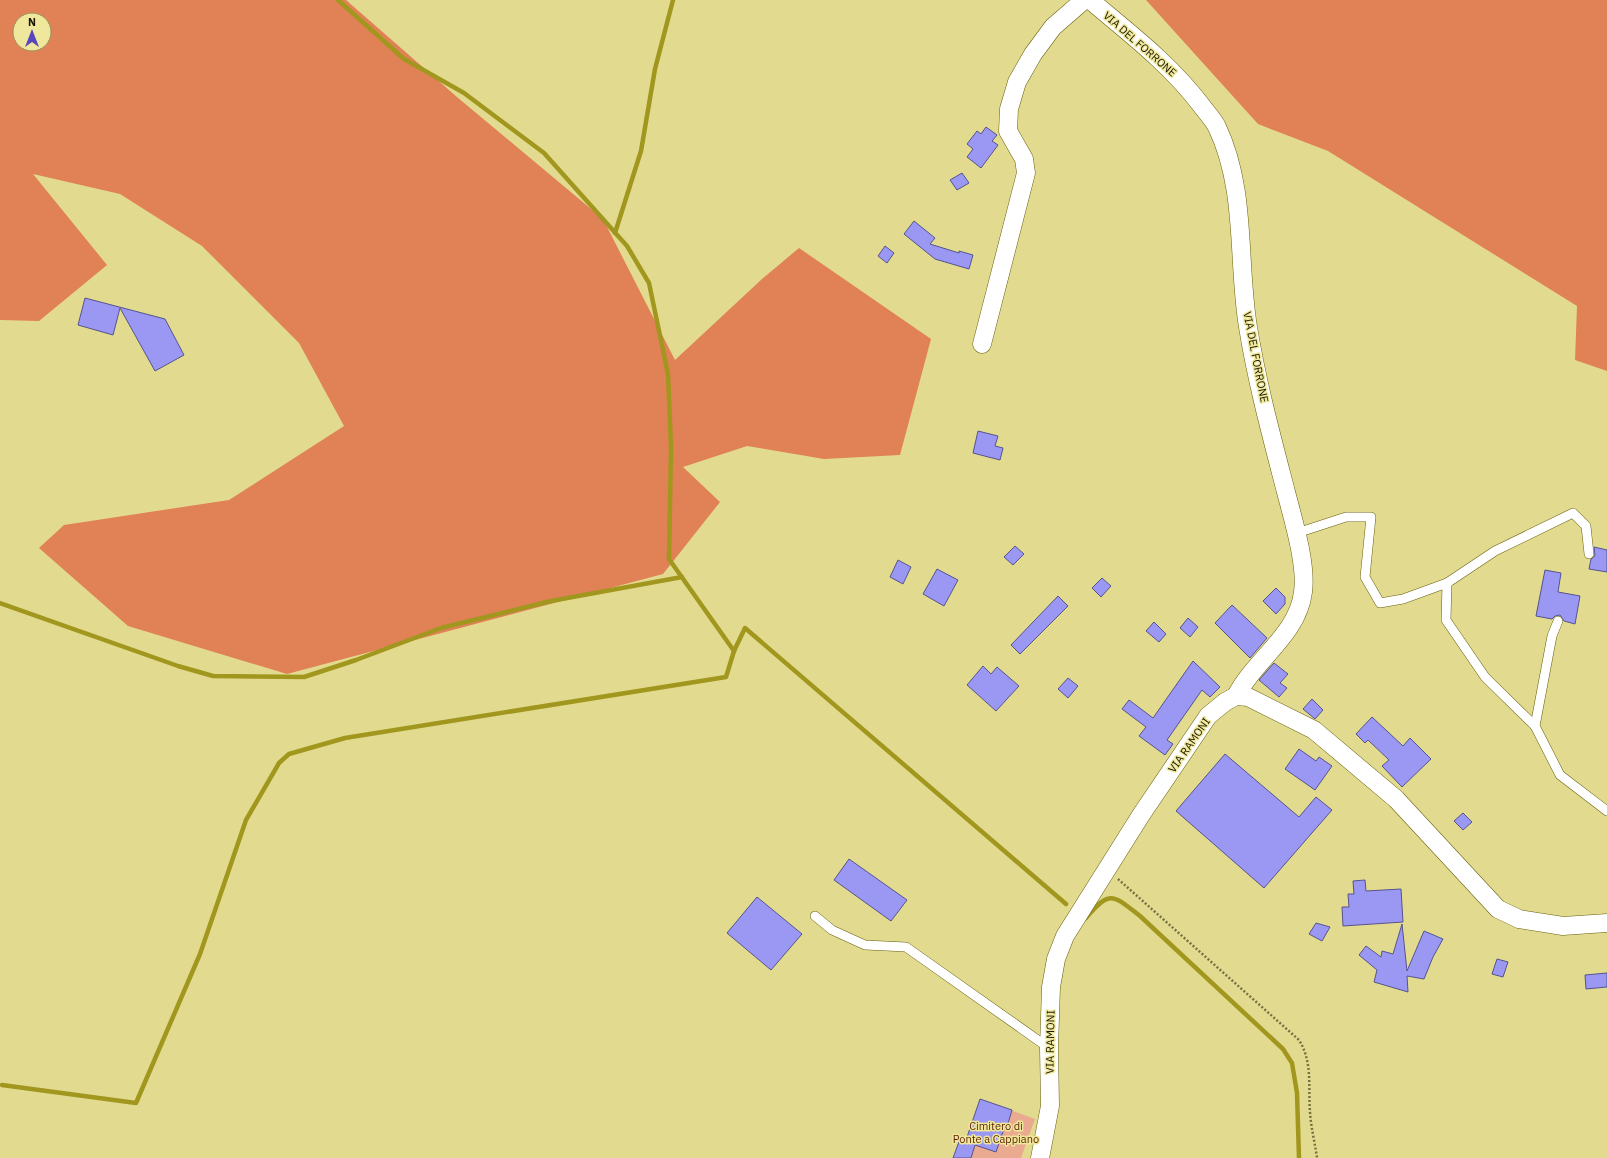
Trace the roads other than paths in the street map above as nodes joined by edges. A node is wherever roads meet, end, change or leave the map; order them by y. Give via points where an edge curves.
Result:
1 (1084, 0) edge
2 (1090, 0) edge
3 (982, 344) dead end
4 (1296, 533) junction
5 (1589, 554) dead end
6 (1447, 583) junction
7 (1558, 621) dead end
8 (1236, 696) junction
9 (1535, 726) junction
10 (1607, 811) edge
11 (815, 916) dead end
12 (1607, 923) edge
13 (1049, 1048) junction
14 (1040, 1158) edge

1 - 3 street via 1053,27 1032,54 1018,82 1009,109 1008,131 1024,159 1026,173
2 - 4 street, VIA DEL FORRONE via 1175,73 1217,126 1232,166 1238,203 1248,326 1272,440
4 - 6 lane via 1346,517 1371,517 1365,577 1380,603 1403,599
4 - 8 street, VIA DEL FORRONE via 1303,592 1297,614 1284,634 1242,684
5 - 6 lane via 1586,526 1573,513 1495,551
6 - 9 lane via 1446,620 1485,677
7 - 9 lane via 1552,636
8 - 12 street via 1248,697 1314,730 1396,799 1498,909 1519,919 1563,926
8 - 13 street, VIA RAMONI via 1224,702 1208,716 1141,814 1065,936 1056,959 1051,987
9 - 10 lane via 1560,775
11 - 13 lane via 832,930 865,945 906,947
13 - 14 street, VIA RAMONI via 1050,1106

